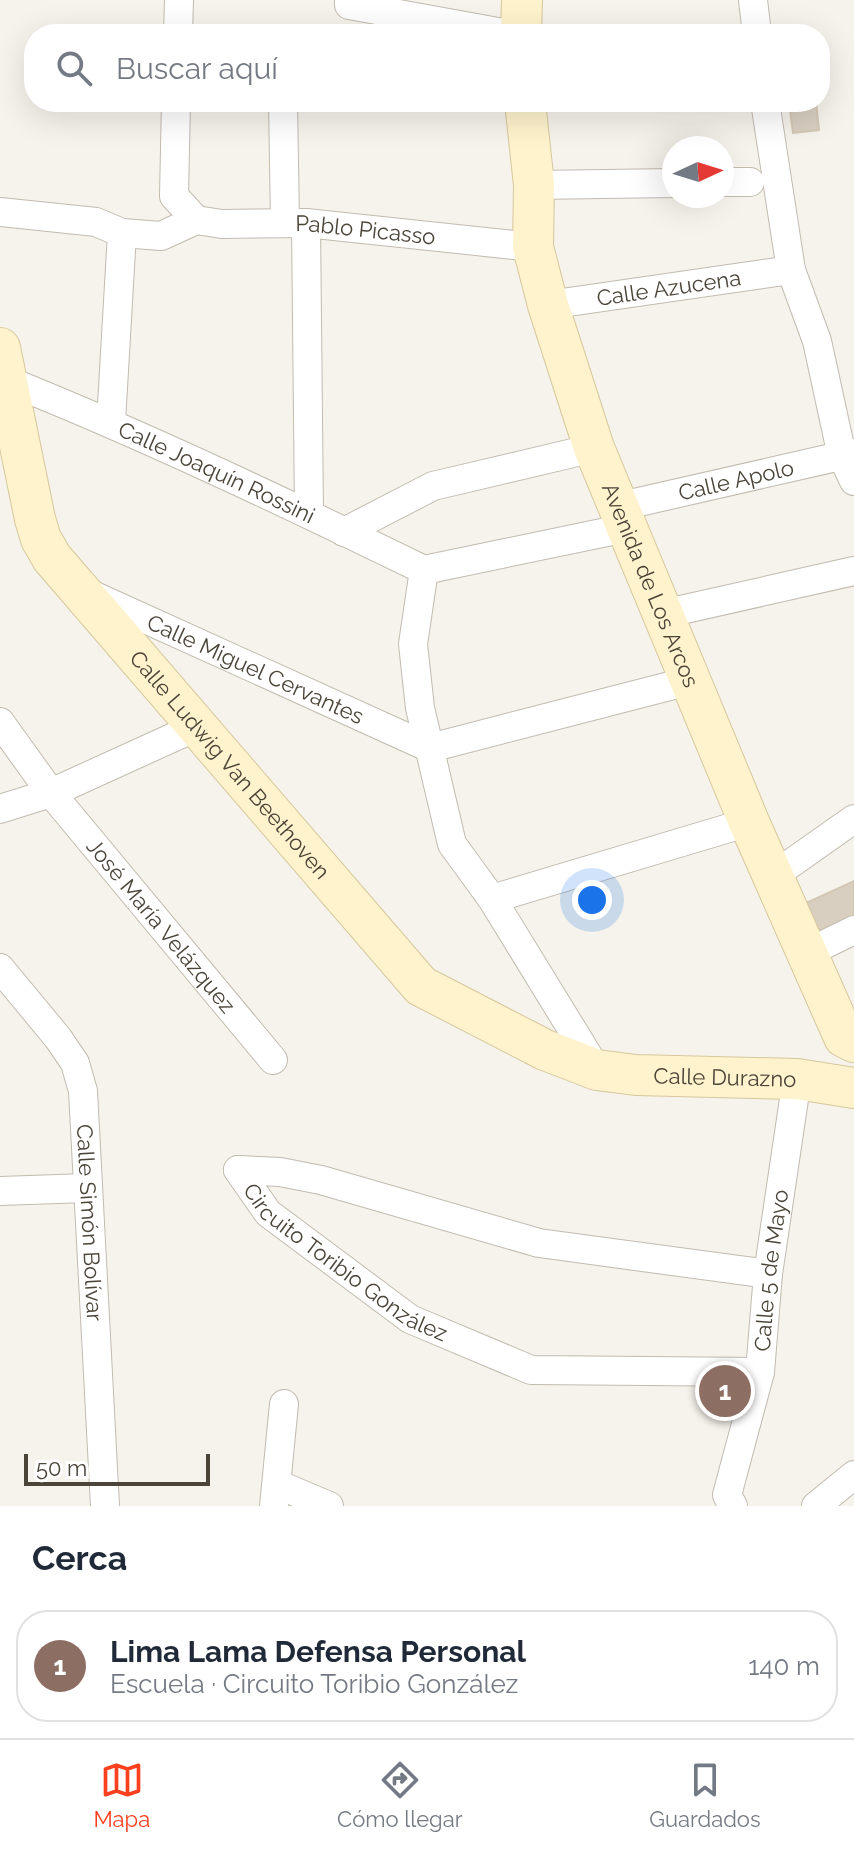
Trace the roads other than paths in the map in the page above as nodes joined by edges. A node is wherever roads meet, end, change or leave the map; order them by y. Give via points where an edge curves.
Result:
1 (179, 0) edge
2 (522, 0) edge
3 (753, 0) edge
4 (349, 2) edge
5 (178, 24) edge
6 (459, 24) edge
7 (521, 24) edge
8 (756, 24) edge
9 (176, 112) edge
10 (284, 112) edge
11 (526, 112) edge
12 (767, 112) edge
13 (662, 183) edge
14 (534, 185) junction
15 (0, 212) edge
16 (196, 220) junction
17 (296, 223) junction
18 (122, 233) junction
19 (533, 247) junction
20 (791, 270) junction
21 (548, 305) junction
22 (3, 380) edge
23 (111, 422) junction
24 (594, 448) junction
25 (850, 463) edge
26 (309, 513) junction
27 (622, 518) junction
28 (344, 532) junction
29 (424, 570) junction
30 (854, 571) edge
31 (81, 589) junction
32 (663, 614) junction
33 (689, 681) junction
34 (0, 722) edge
35 (196, 727) junction
36 (430, 748) junction
37 (51, 793) junction
38 (0, 809) edge
39 (854, 819) edge
40 (749, 822) junction
41 (773, 876) junction
42 (492, 899) junction
43 (854, 930) edge
44 (807, 953) junction
45 (0, 968) edge
46 (851, 1037) edge
47 (273, 1060) dead end
48 (597, 1070) junction
49 (797, 1079) junction
50 (854, 1088) edge
51 (87, 1188) junction
52 (0, 1191) edge
53 (768, 1274) junction
54 (760, 1372) junction
55 (284, 1404) dead end
56 (854, 1475) edge
57 (275, 1495) edge
58 (105, 1506) edge
59 (329, 1506) edge
60 (733, 1506) edge
61 (816, 1506) edge

1 - 5 street
2 - 7 street
3 - 8 street
4 - 6 street
9 - 16 street via 174,196
10 - 17 street
11 - 14 street, Avenida de Los Arcos
12 - 20 street
13 - 14 street
14 - 19 street, Avenida de Los Arcos
15 - 18 street via 96,222
16 - 17 street, Pablo Picasso
16 - 18 street via 161,236
17 - 19 street, Pablo Picasso
17 - 26 street
18 - 23 street
19 - 21 street, Avenida de Los Arcos
20 - 21 street, Calle Azucena
20 - 25 street via 817,341
21 - 24 street, Avenida de Los Arcos
22 - 23 street, Calle Joaquín Rossini
22 - 31 street, Calle Ludwig Van Beethoven via 41,539
23 - 26 street, Calle Joaquín Rossini
24 - 27 street, Avenida de Los Arcos
24 - 28 street via 433,486
25 - 27 street, Calle Apolo
26 - 28 street, Calle Joaquín Rossini
27 - 29 street, Calle Apolo
27 - 32 street, Avenida de Los Arcos
28 - 29 street, Calle Joaquín Rossini
29 - 36 street via 413,644
30 - 32 street
31 - 35 street, Calle Ludwig Van Beethoven
31 - 36 street, Calle Miguel Cervantes
32 - 33 street, Avenida de Los Arcos
33 - 36 street
33 - 40 street, Avenida de Los Arcos
34 - 37 street, José María Velázquez
35 - 37 street
35 - 48 street, Calle Ludwig Van Beethoven via 421,986 545,1050
36 - 42 street via 452,844
37 - 38 street
37 - 47 street, José María Velázquez
39 - 41 street
40 - 41 street, Avenida de Los Arcos
40 - 42 street
41 - 44 street, Avenida de Los Arcos
42 - 48 street
43 - 44 street
44 - 46 street, Avenida de Los Arcos
45 - 51 street, Calle Simón Bolívar via 75,1063 83,1091
48 - 49 street, Calle Durazno
49 - 50 street, Calle Durazno
49 - 53 street, Calle 5 de Mayo
51 - 52 street
51 - 58 street, Calle Simón Bolívar
53 - 54 street, Calle 5 de Mayo
53 - 54 street, Circuito Toribio González via 539,1243 321,1180 238,1170 268,1213 410,1319 531,1370
54 - 60 street, Calle 5 de Mayo via 727,1495
55 - 57 street
56 - 61 street
57 - 59 street

